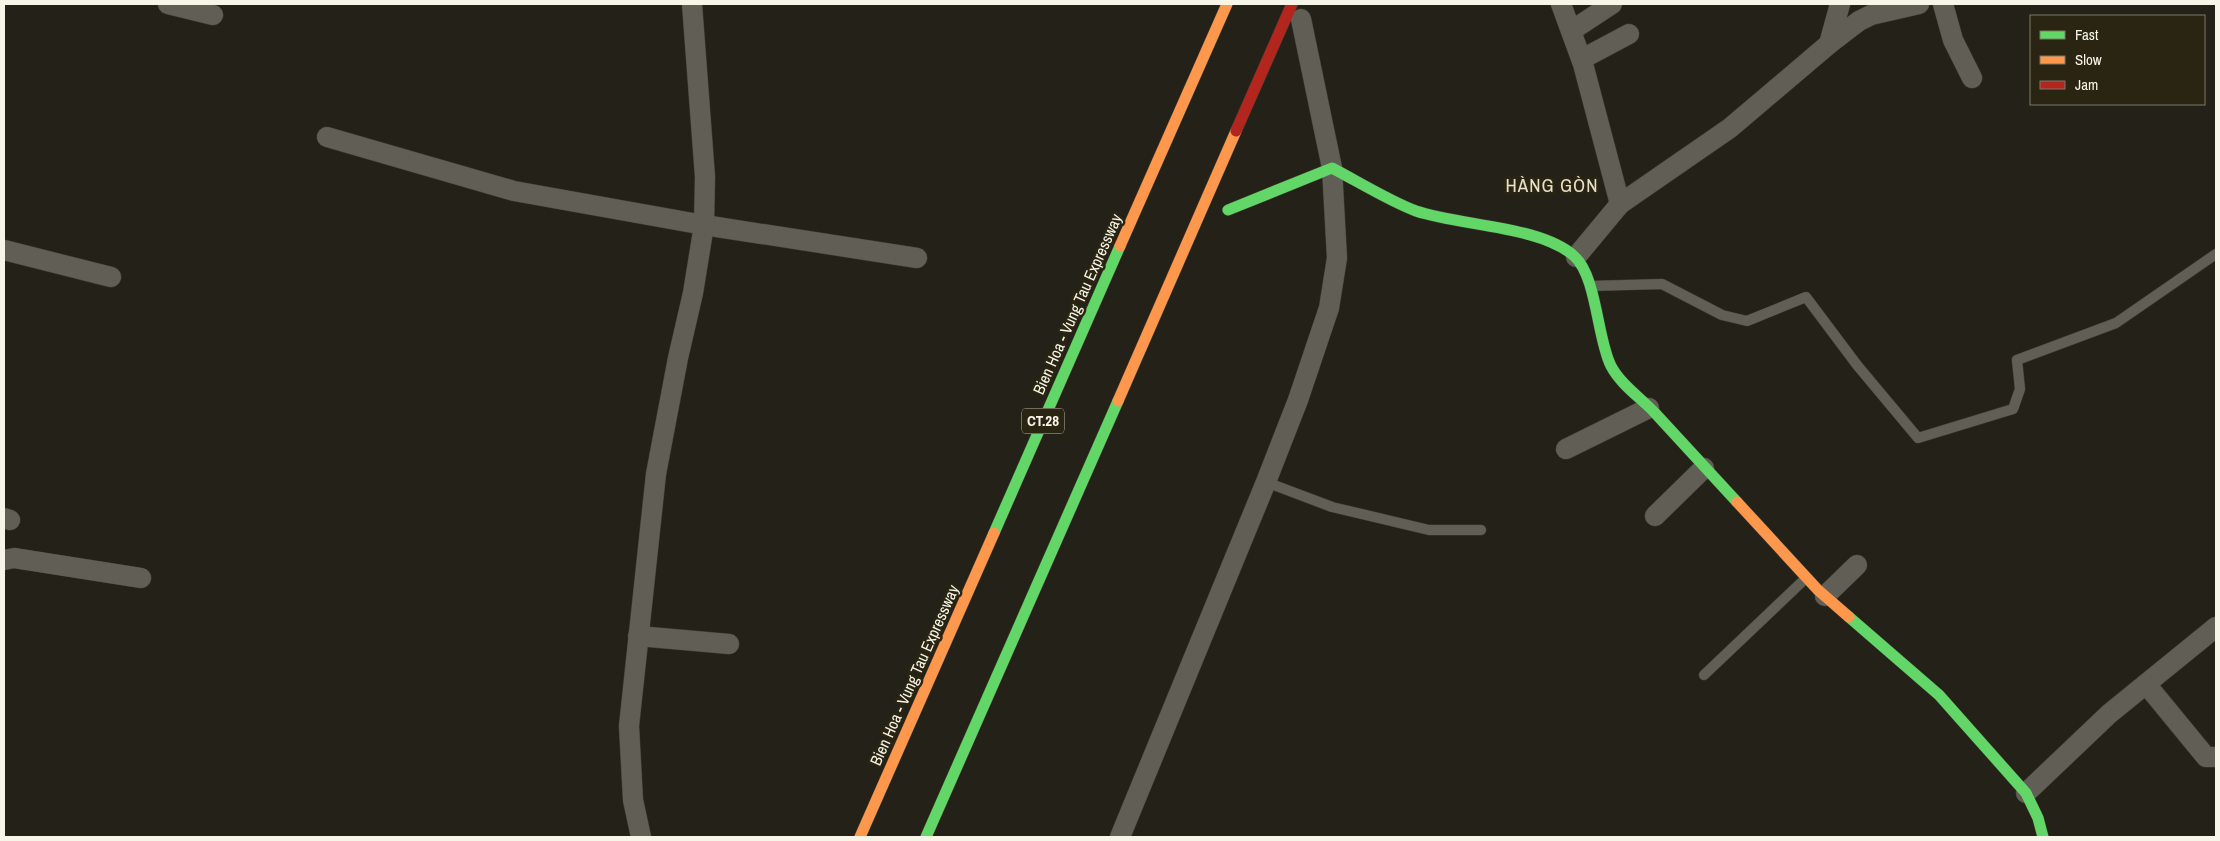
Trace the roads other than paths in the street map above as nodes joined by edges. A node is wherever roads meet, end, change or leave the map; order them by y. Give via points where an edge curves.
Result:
1 (168, 4) edge
2 (692, 4) edge
3 (1226, 4) edge
4 (1561, 4) edge
5 (1612, 4) edge
6 (1840, 4) edge
7 (1919, 4) edge
8 (1943, 4) edge
9 (1297, 12) edge
10 (213, 15) dead end
11 (1571, 31) junction
12 (1629, 34) dead end
13 (1829, 44) junction
14 (1582, 59) junction
15 (1972, 78) dead end
16 (327, 137) dead end
17 (1332, 168) junction
18 (1620, 204) junction
19 (1228, 210) dead end
20 (704, 225) junction
21 (4, 250) edge
22 (2216, 254) edge
23 (1576, 257) junction
24 (917, 258) dead end
25 (111, 277) dead end
26 (1589, 286) junction
27 (1649, 408) junction
28 (1566, 449) dead end
29 (1704, 468) junction
30 (1266, 482) junction
31 (1656, 516) dead end
32 (1482, 530) dead end
33 (4, 560) edge
34 (1857, 565) dead end
35 (142, 578) dead end
36 (1806, 578) junction
37 (1824, 596) junction
38 (2216, 628) edge
39 (638, 636) junction
40 (729, 644) dead end
41 (1704, 674) dead end
42 (2146, 684) junction
43 (2216, 757) edge
44 (2026, 793) junction
45 (641, 837) edge
46 (860, 837) edge
47 (926, 837) edge
48 (1120, 837) edge
49 (2043, 837) edge

1 - 10 street
2 - 20 street via 705,177
3 - 46 main road, Bien Hoa - Vung Tau Expressway / CT.28
4 - 11 street
5 - 11 street
6 - 13 street
7 - 13 street via 1871,15
8 - 15 street via 1952,40
9 - 17 street
9 - 47 main road
11 - 14 street
12 - 14 street
13 - 18 street via 1730,128
14 - 18 street
16 - 20 street via 514,191
17 - 19 main road
17 - 23 main road via 1414,210 1448,220 1532,235 1560,246
17 - 30 street via 1337,258 1329,308
18 - 23 street
20 - 24 street
20 - 39 street via 656,474
21 - 25 street
22 - 26 lane via 2116,323 2017,360 2020,389 2013,409 1918,438 1806,297 1747,321 1722,315 1662,284
23 - 26 main road
26 - 27 main road via 1611,366
27 - 28 street
27 - 29 main road
29 - 31 street
29 - 36 main road
30 - 32 lane via 1332,507 1429,530
30 - 48 street
33 - 35 street via 14,558
34 - 37 street
36 - 37 main road
36 - 41 lane
37 - 44 main road via 1939,695
38 - 42 street
39 - 40 street
39 - 45 street via 628,726 633,800
42 - 43 street via 2206,757
42 - 44 street via 2109,714
44 - 49 main road

